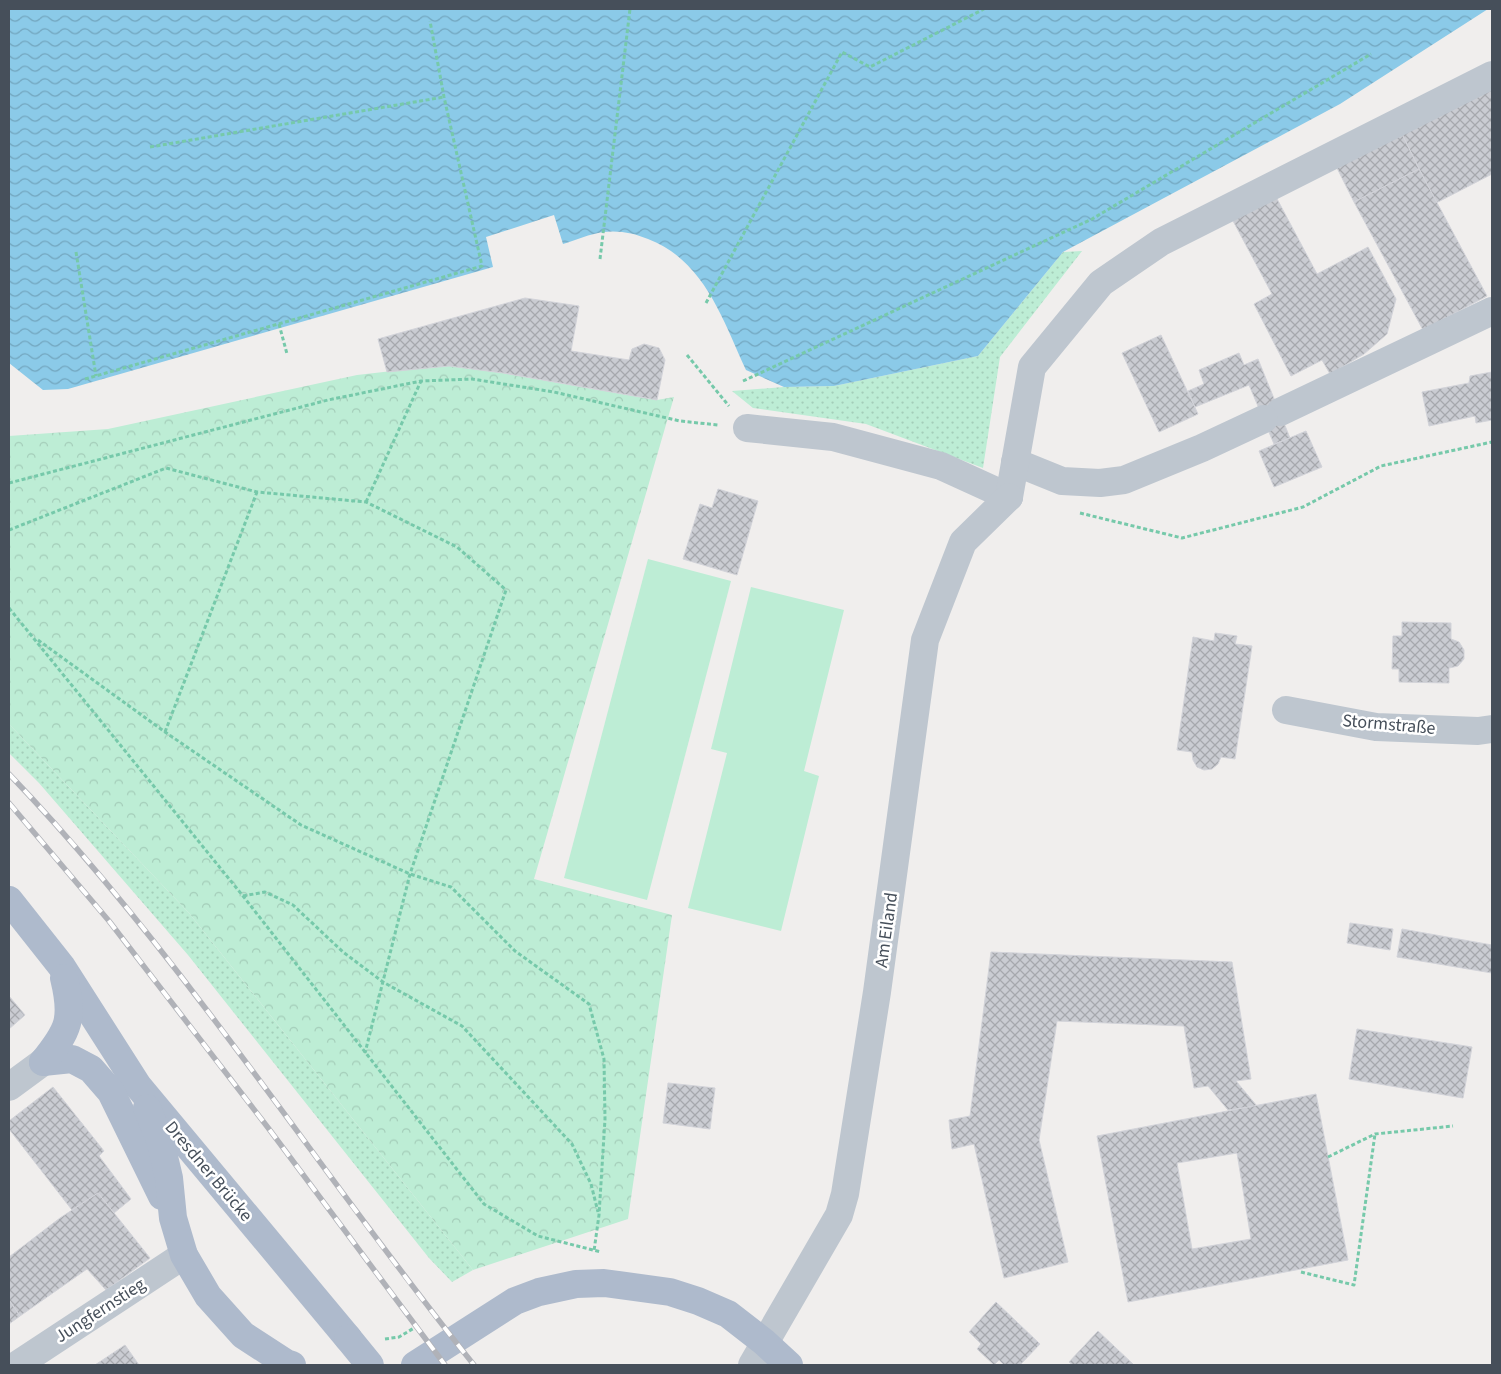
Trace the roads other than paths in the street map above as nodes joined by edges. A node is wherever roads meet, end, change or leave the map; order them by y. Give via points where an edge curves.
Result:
1 (1492, 75) edge
2 (1492, 311) edge
3 (747, 428) road end
4 (1015, 462) junction
5 (1009, 497) junction
6 (1286, 710) dead end
7 (1492, 730) edge
8 (9, 900) edge
9 (62, 967) junction
10 (43, 1062) junction
11 (138, 1086) junction
12 (9, 1087) edge
13 (173, 1218) junction
14 (184, 1255) junction
15 (758, 1354) edge
16 (17, 1365) edge
17 (289, 1365) edge
18 (370, 1365) edge
19 (415, 1365) edge
20 (788, 1365) edge

1 - 4 street via 1161,242 1101,283 1032,367
2 - 4 street via 1272,416 1124,480 1100,483 1062,481
3 - 5 street via 833,437 941,466
4 - 5 street
5 - 15 street, Am Eiland via 963,542 925,640 877,992 845,1194 839,1215
6 - 7 street, Stormstraße via 1376,727
8 - 9 main road, Dresdner Brücke
9 - 10 main road via 69,998 69,1022 59,1043
9 - 11 main road, Dresdner Brücke
10 - 12 street
10 - 13 main road via 72,1059 91,1069 111,1092
11 - 13 main road via 160,1140 169,1178
11 - 18 main road, Dresdner Brücke, bridge
13 - 14 main road
14 - 16 street, Jungfernstieg
14 - 17 main road via 208,1296 243,1334
15 - 19 main road via 728,1314 670,1292 604,1283 576,1284 515,1301
15 - 20 main road

